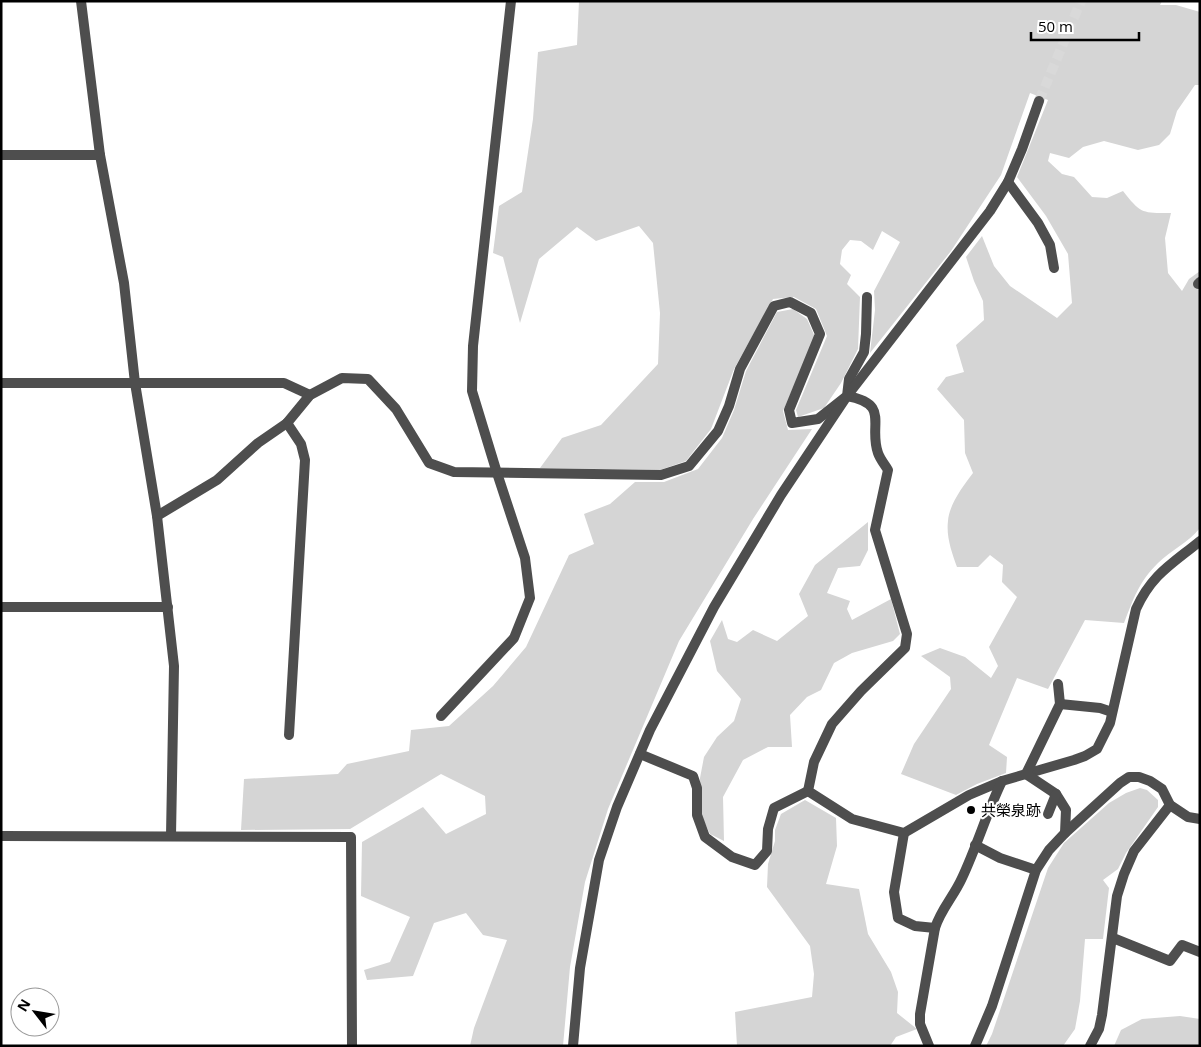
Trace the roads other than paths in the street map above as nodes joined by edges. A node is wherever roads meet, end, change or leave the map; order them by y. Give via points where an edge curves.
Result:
1 (81, 1) edge
2 (511, 1) edge
3 (1040, 101) tunnel mouth
4 (1, 155) edge
5 (100, 155) junction
6 (1008, 182) junction
7 (1054, 268) dead end
8 (868, 297) dead end
9 (1, 383) edge
10 (135, 383) junction
11 (310, 395) junction
12 (847, 396) junction
13 (286, 423) junction
14 (497, 472) junction
15 (157, 516) junction
16 (1200, 541) edge
17 (1, 607) edge
18 (168, 607) junction
19 (1058, 684) dead end
20 (1060, 704) junction
21 (1112, 712) junction
22 (440, 716) dead end
23 (289, 735) dead end
24 (640, 754) junction
25 (1026, 774) junction
26 (1002, 781) junction
27 (808, 791) junction
28 (1056, 794) junction
29 (1170, 805) junction
30 (1048, 814) dead end
31 (1200, 819) edge
32 (904, 833) junction
33 (1065, 833) junction
34 (1, 836) edge
35 (171, 836) junction
36 (975, 846) junction
37 (1036, 870) junction
38 (935, 928) junction
39 (1113, 938) junction
40 (1200, 952) edge
41 (352, 1046) edge
42 (573, 1046) edge
43 (929, 1046) edge
44 (976, 1046) edge
45 (1090, 1046) edge

1 - 5 street
2 - 14 street via 473,346 472,390
3 - 6 street
4 - 5 street
5 - 10 street via 124,283
6 - 7 street via 1038,222 1050,245
6 - 12 street via 990,211
8 - 12 street via 864,352 849,379
9 - 10 street
10 - 11 street via 284,383
10 - 15 street
11 - 13 street
11 - 14 street via 342,378 368,378 396,409 429,463 454,472
12 - 14 street via 818,419 792,423 790,410 820,334 811,312 790,302 774,306 740,369 718,431 689,466 661,474
12 - 24 street via 781,495 714,606
12 - 27 street via 871,405 877,419 878,454 888,470 875,530 907,634 905,648 832,724 814,762
13 - 15 street via 217,480
13 - 23 street via 301,444 305,460
14 - 22 street via 525,558 530,598 514,638
15 - 18 street
16 - 21 street via 1164,568 1142,595
17 - 18 street
18 - 35 street via 174,666
19 - 20 street
20 - 21 street
20 - 25 street
21 - 25 street via 1097,749 1074,760
24 - 27 street via 693,776 697,788 697,815 705,837 732,856 755,865 767,851 768,828 774,808
24 - 42 street via 599,860 580,968
25 - 26 street
25 - 28 street
26 - 32 street via 970,794
26 - 36 street
27 - 32 street via 852,819
28 - 30 street
28 - 33 street via 1066,810
29 - 31 street via 1188,817
29 - 33 street via 1162,789 1150,781 1129,777
29 - 39 street via 1134,851 1124,874 1117,896
32 - 38 street via 894,892 898,918 915,926
33 - 37 street
34 - 35 street
35 - 41 street via 351,837
36 - 37 street
36 - 38 street via 962,879 938,917
37 - 44 street
38 - 43 street via 920,1014 920,1024
39 - 40 street via 1170,961 1182,945
39 - 45 street via 1102,1015

